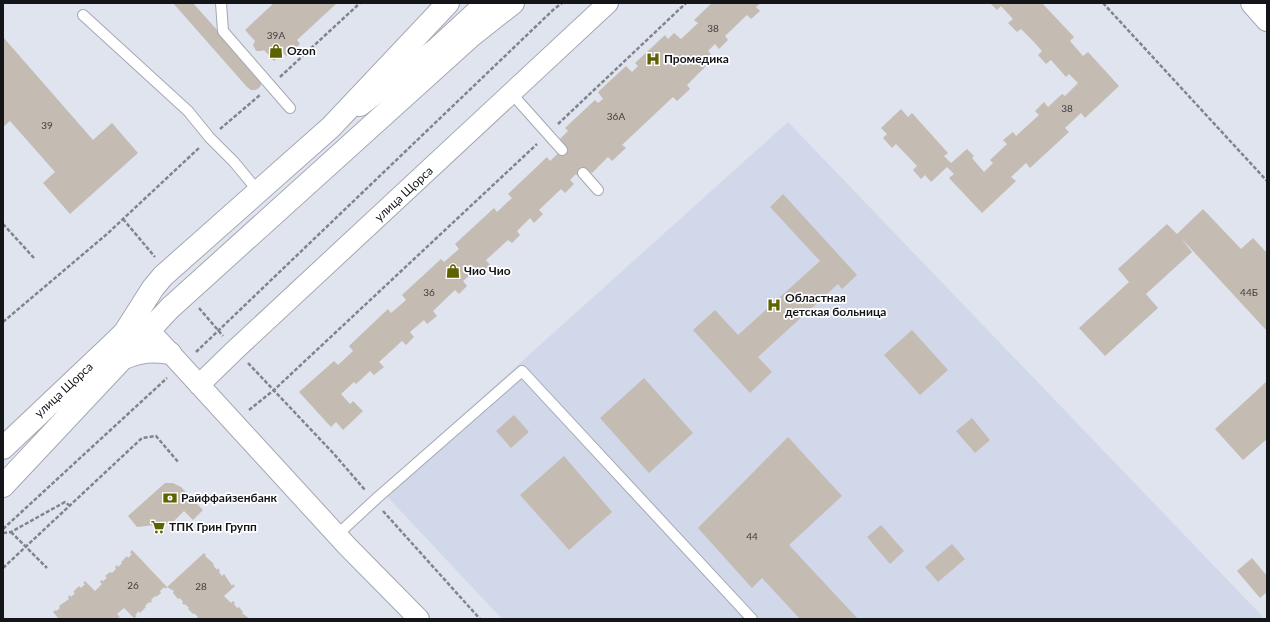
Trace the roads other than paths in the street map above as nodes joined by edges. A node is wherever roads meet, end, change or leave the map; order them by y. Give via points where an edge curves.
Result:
1 (221, 3) edge
2 (485, 3) edge
3 (502, 3) edge
4 (512, 3) edge
5 (608, 3) edge
6 (1252, 3) edge
7 (439, 6) edge
8 (83, 15) dead end
9 (1267, 20) edge
10 (471, 36) junction
11 (512, 94) junction
12 (290, 108) dead end
13 (331, 127) junction
14 (562, 150) dead end
15 (583, 173) dead end
16 (598, 190) dead end
17 (258, 191) junction
18 (138, 329) junction
19 (124, 358) junction
20 (176, 359) junction
21 (199, 385) junction
22 (3, 448) edge
23 (3, 486) edge
24 (342, 540) junction
25 (418, 619) edge
26 (752, 619) edge

1 - 12 lane via 223,31
2 - 13 street, улица Щорса via 435,49
3 - 10 street
4 - 10 main road, улица Щорса
5 - 11 street, улица Щорса
6 - 9 main road
7 - 13 main road, улица Щорса
8 - 17 lane via 188,111
10 - 18 main road, улица Щорса via 186,294
11 - 14 lane
11 - 21 street, улица Щорса
13 - 17 main road, улица Щорса
15 - 16 lane
17 - 18 main road, улица Щорса via 153,288
18 - 19 main road
18 - 20 street
18 - 22 main road, улица Щорса
19 - 20 main road via 156,350
19 - 23 main road
20 - 21 street
21 - 24 street
24 - 25 street
24 - 26 lane via 375,501 522,371

